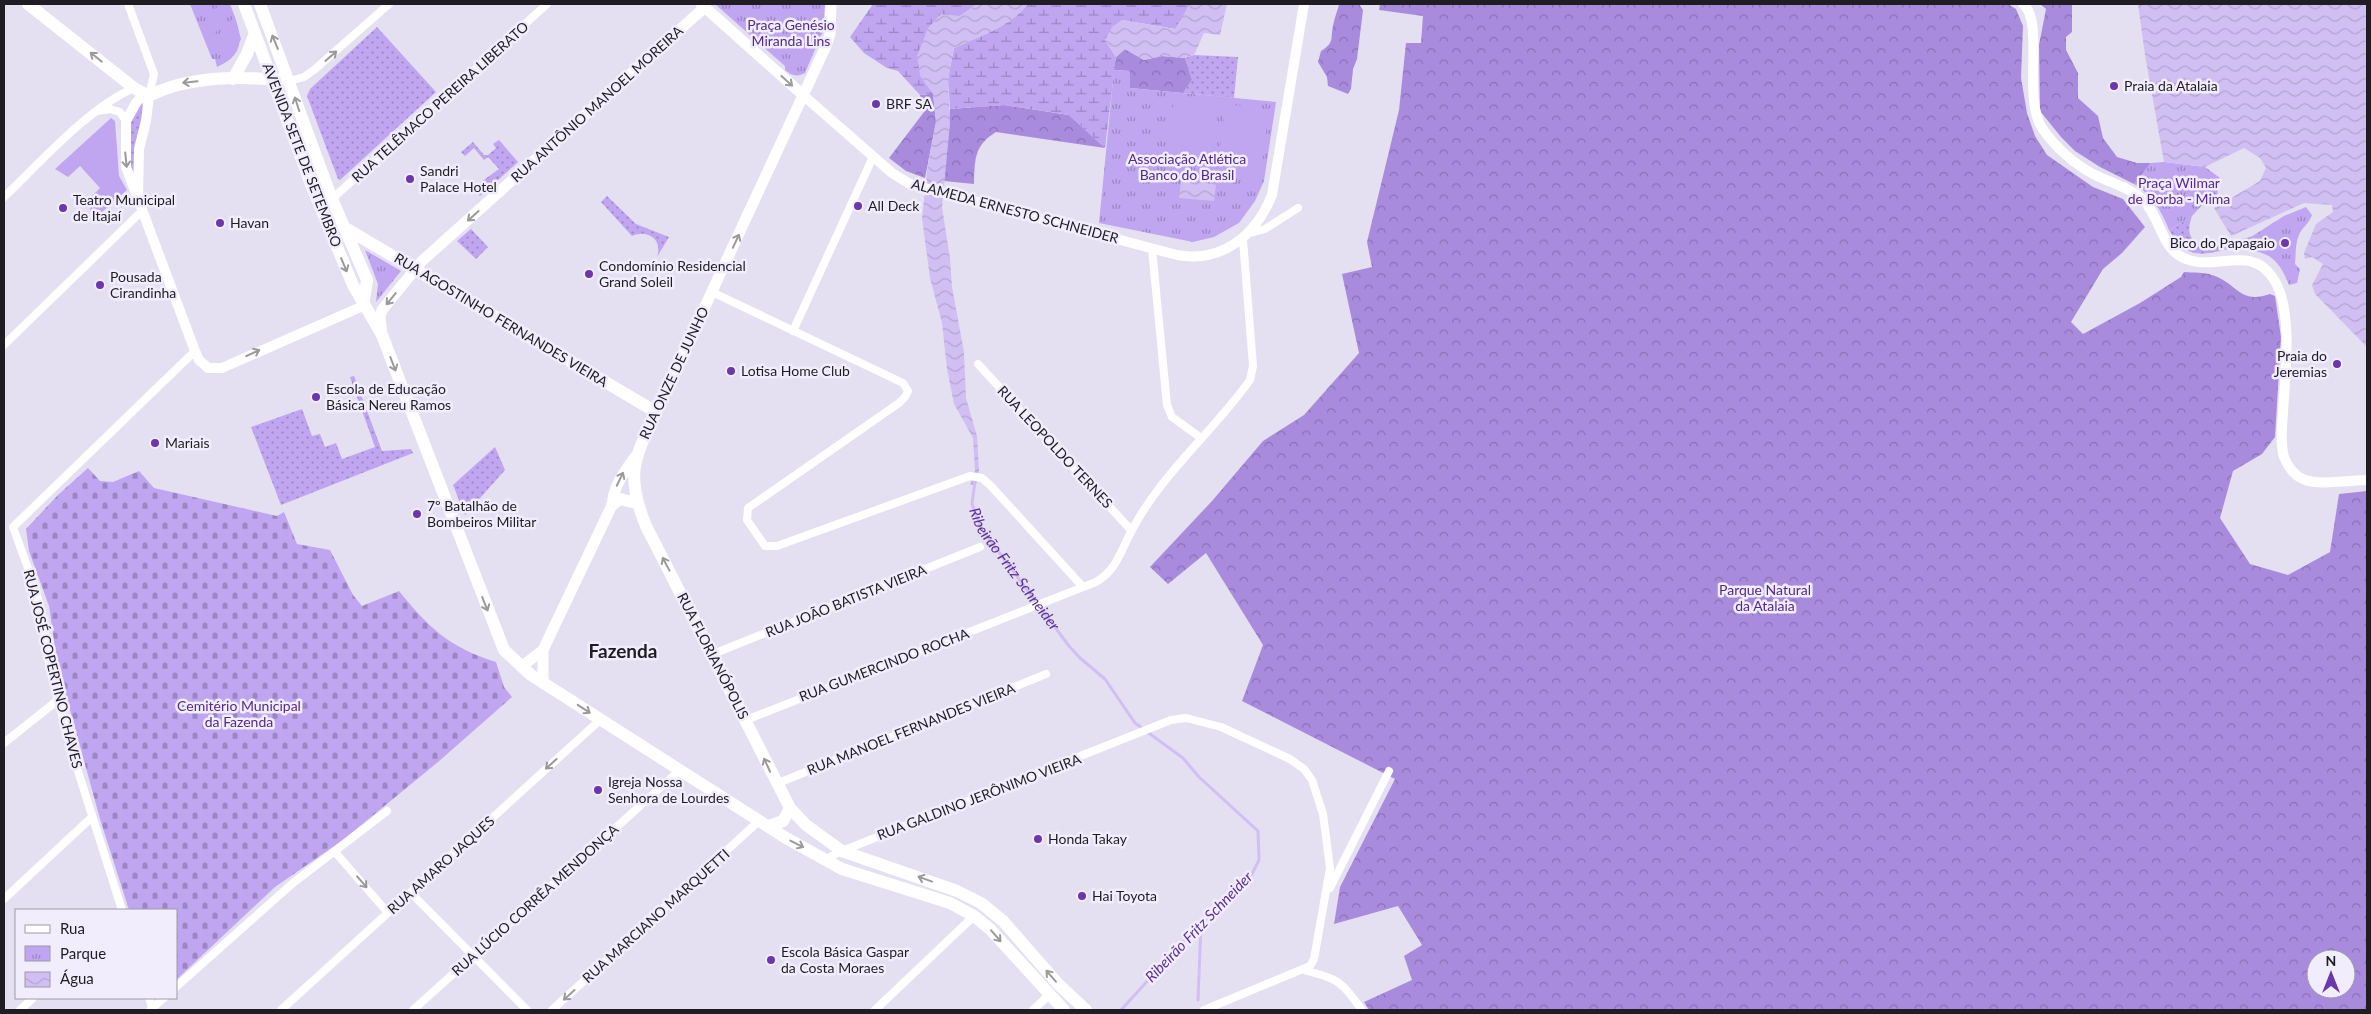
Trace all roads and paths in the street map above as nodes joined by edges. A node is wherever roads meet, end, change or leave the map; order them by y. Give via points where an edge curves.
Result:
1 (28, 4) edge
2 (128, 4) edge
3 (244, 4) edge
4 (260, 4) edge
5 (389, 4) edge
6 (547, 4) edge
7 (831, 4) edge
8 (1304, 4) edge
9 (2023, 4) edge
10 (703, 6) edge
11 (255, 33) junction
12 (233, 79) junction
13 (273, 80) junction
14 (290, 81) junction
15 (134, 88) junction
16 (803, 95) junction
17 (149, 96) junction
18 (95, 112) junction
19 (126, 121) junction
20 (873, 156) junction
21 (138, 196) junction
22 (4, 197) edge
23 (332, 199) junction
24 (1298, 208) dead end
25 (143, 210) junction
26 (346, 229) junction
27 (1246, 236) junction
28 (1152, 249) junction
29 (416, 269) junction
30 (712, 292) junction
31 (363, 306) junction
32 (793, 331) junction
33 (382, 335) junction
34 (4, 345) edge
35 (195, 351) junction
36 (978, 364) dead end
37 (656, 412) junction
38 (1201, 438) junction
39 (635, 457) junction
40 (2367, 480) edge
41 (636, 503) junction
42 (612, 505) junction
43 (1132, 530) junction
44 (980, 547) dead end
45 (1083, 587) junction
46 (543, 650) junction
47 (713, 654) junction
48 (521, 667) junction
49 (1046, 674) dead end
50 (543, 683) junction
51 (58, 700) junction
52 (600, 720) junction
53 (746, 720) junction
54 (4, 743) edge
55 (680, 770) junction
56 (1389, 771) dead end
57 (776, 784) junction
58 (790, 808) junction
59 (387, 811) dead end
60 (92, 817) junction
61 (765, 823) junction
62 (842, 851) junction
63 (335, 852) junction
64 (826, 859) junction
65 (411, 893) junction
66 (1326, 894) junction
67 (4, 900) edge
68 (122, 909) edge
69 (388, 913) junction
70 (974, 916) junction
71 (474, 955) junction
72 (1304, 970) junction
73 (178, 985) edge
74 (1049, 995) junction
75 (33, 999) edge
76 (163, 999) edge
77 (20, 1010) edge
78 (152, 1010) edge
79 (281, 1010) edge
80 (413, 1010) edge
81 (527, 1010) edge
82 (552, 1010) edge
83 (875, 1010) edge
84 (1034, 1010) edge
85 (1064, 1010) edge
86 (1086, 1010) edge
87 (1204, 1010) edge
88 (1362, 1010) edge

15 -> 1 main road
2 - 17 street via 154,74
3 - 11 main road, AVENIDA SETE DE SETEMBRO
14 -> 4 main road, AVENIDA SETE DE SETEMBRO
14 -> 5 street via 304,77 321,65
6 - 23 street, RUA TELÊMACO PEREIRA LIBERATO
7 - 16 main road, RUA ONZE DE JUNHO via 830,34
8 - 27 street via 1274,188 1262,217
9 - 40 street via 2032,24 2034,113 2046,134 2083,168 2141,199 2166,242 2184,259 2202,263 2242,259 2260,264 2267,271 2277,286 2286,327 2282,427 2288,467 2305,480
10 -> 16 main road
10 -> 29 main road, RUA ANTÔNIO MANOEL MOREIRA
11 - 12 main road
11 - 13 main road, AVENIDA SETE DE SETEMBRO
12 - 13 main road
12 -> 17 main road via 179,84
13 - 14 main road
13 -> 31 main road, AVENIDA SETE DE SETEMBRO via 312,187
23 -> 14 main road, AVENIDA SETE DE SETEMBRO
15 - 17 main road
15 - 18 street
16 - 20 street, ALAMEDA ERNESTO SCHNEIDER
30 -> 16 main road, RUA ONZE DE JUNHO
17 - 19 street via 140,98
17 - 21 street via 139,149
18 - 19 street via 110,109 120,112
18 - 22 street
19 -> 21 street via 126,167
20 - 28 street, ALAMEDA ERNESTO SCHNEIDER via 901,179 921,188
20 - 32 street
21 - 25 street
23 - 26 main road, AVENIDA SETE DE SETEMBRO
24 - 27 street via 1265,229
25 - 34 street
25 - 35 street
26 - 29 main road, RUA AGOSTINHO FERNANDES VIEIRA
26 - 31 main road, AVENIDA SETE DE SETEMBRO via 367,280
27 - 28 street, ALAMEDA ERNESTO SCHNEIDER via 1223,251 1198,257
27 - 38 street, RUA GUMERCINDO ROCHA via 1253,373 1247,385
28 - 38 street via 1166,405 1172,416
29 -> 33 main road, RUA ANTÔNIO MANOEL MOREIRA via 382,310
29 - 37 main road, RUA AGOSTINHO FERNANDES VIEIRA
30 - 32 street
30 - 37 main road, RUA ONZE DE JUNHO
31 - 33 main road, AVENIDA SETE DE SETEMBRO
35 -> 31 street via 208,368 222,368
32 - 45 street via 903,383 908,390 899,403 748,508 747,520 765,546 769,548 970,476 982,478
33 -> 48 main road, AVENIDA SETE DE SETEMBRO via 500,643
35 - 51 street, RUA JOSÉ COPERTINO CHAVES via 13,527 42,614
36 - 43 street, RUA LEOPOLDO TERNES
37 - 39 main road, RUA ONZE DE JUNHO
38 - 43 street, RUA GUMERCINDO ROCHA via 1154,494
39 - 41 main road, RUA FLORIANÓPOLIS
42 -> 39 main road, RUA ONZE DE JUNHO via 622,474
41 - 42 main road via 620,499
47 -> 41 main road, RUA FLORIANÓPOLIS
42 - 46 main road, RUA ONZE DE JUNHO
43 - 45 street, RUA GUMERCINDO ROCHA via 1112,570
44 - 47 street, RUA JOÃO BATISTA VIEIRA
45 - 53 street, RUA GUMERCINDO ROCHA
46 - 48 main road, RUA ONZE DE JUNHO
46 - 50 main road, RUA ONZE DE JUNHO
47 - 53 main road, RUA FLORIANÓPOLIS
48 - 50 main road, AVENIDA SETE DE SETEMBRO
49 - 57 street, RUA MANOEL FERNANDES VIEIRA
50 -> 52 main road, AVENIDA SETE DE SETEMBRO
51 - 54 street
51 - 60 street, RUA JOSÉ COPERTINO CHAVES
52 - 55 main road, AVENIDA SETE DE SETEMBRO
52 -> 65 street, RUA AMARO JAQUES
57 -> 53 main road, RUA FLORIANÓPOLIS
55 - 61 main road, AVENIDA SETE DE SETEMBRO
55 - 71 street, RUA LÚCIO CORRÊA MENDONÇA
56 - 66 street
57 - 58 main road, RUA FLORIANÓPOLIS
58 - 61 main road via 783,821
58 - 62 main road, RUA FLORIANÓPOLIS via 806,825
59 - 63 street
60 - 67 street
60 - 68 street, RUA JOSÉ COPERTINO CHAVES
61 -> 64 main road, AVENIDA SETE DE SETEMBRO
61 -> 82 street, RUA MARCIANO MARQUETTI
62 - 64 street, RUA GALDINO JERÔNIMO VIEIRA
62 - 66 street, RUA GALDINO JERÔNIMO VIEIRA via 1172,720 1186,718 1200,720 1239,736 1290,759 1304,769 1312,780 1323,814 1330,868
86 -> 62 main road, RUA FLORIANÓPOLIS via 1059,985 1003,921 981,903 957,891
63 -> 69 street
63 - 73 street via 285,889
64 - 70 main road, AVENIDA SETE DE SETEMBRO via 859,876 950,904
65 - 69 street, RUA AMARO JAQUES
65 - 71 street
66 - 72 street via 1314,959
69 - 79 street, RUA AMARO JAQUES
70 -> 74 main road, AVENIDA SETE DE SETEMBRO via 990,929
70 - 83 street
71 - 80 street, RUA LÚCIO CORRÊA MENDONÇA
71 - 81 street
72 - 87 street
72 - 88 street via 1337,980
74 - 84 street
74 - 85 main road, AVENIDA SETE DE SETEMBRO
75 - 77 street
76 - 78 street

